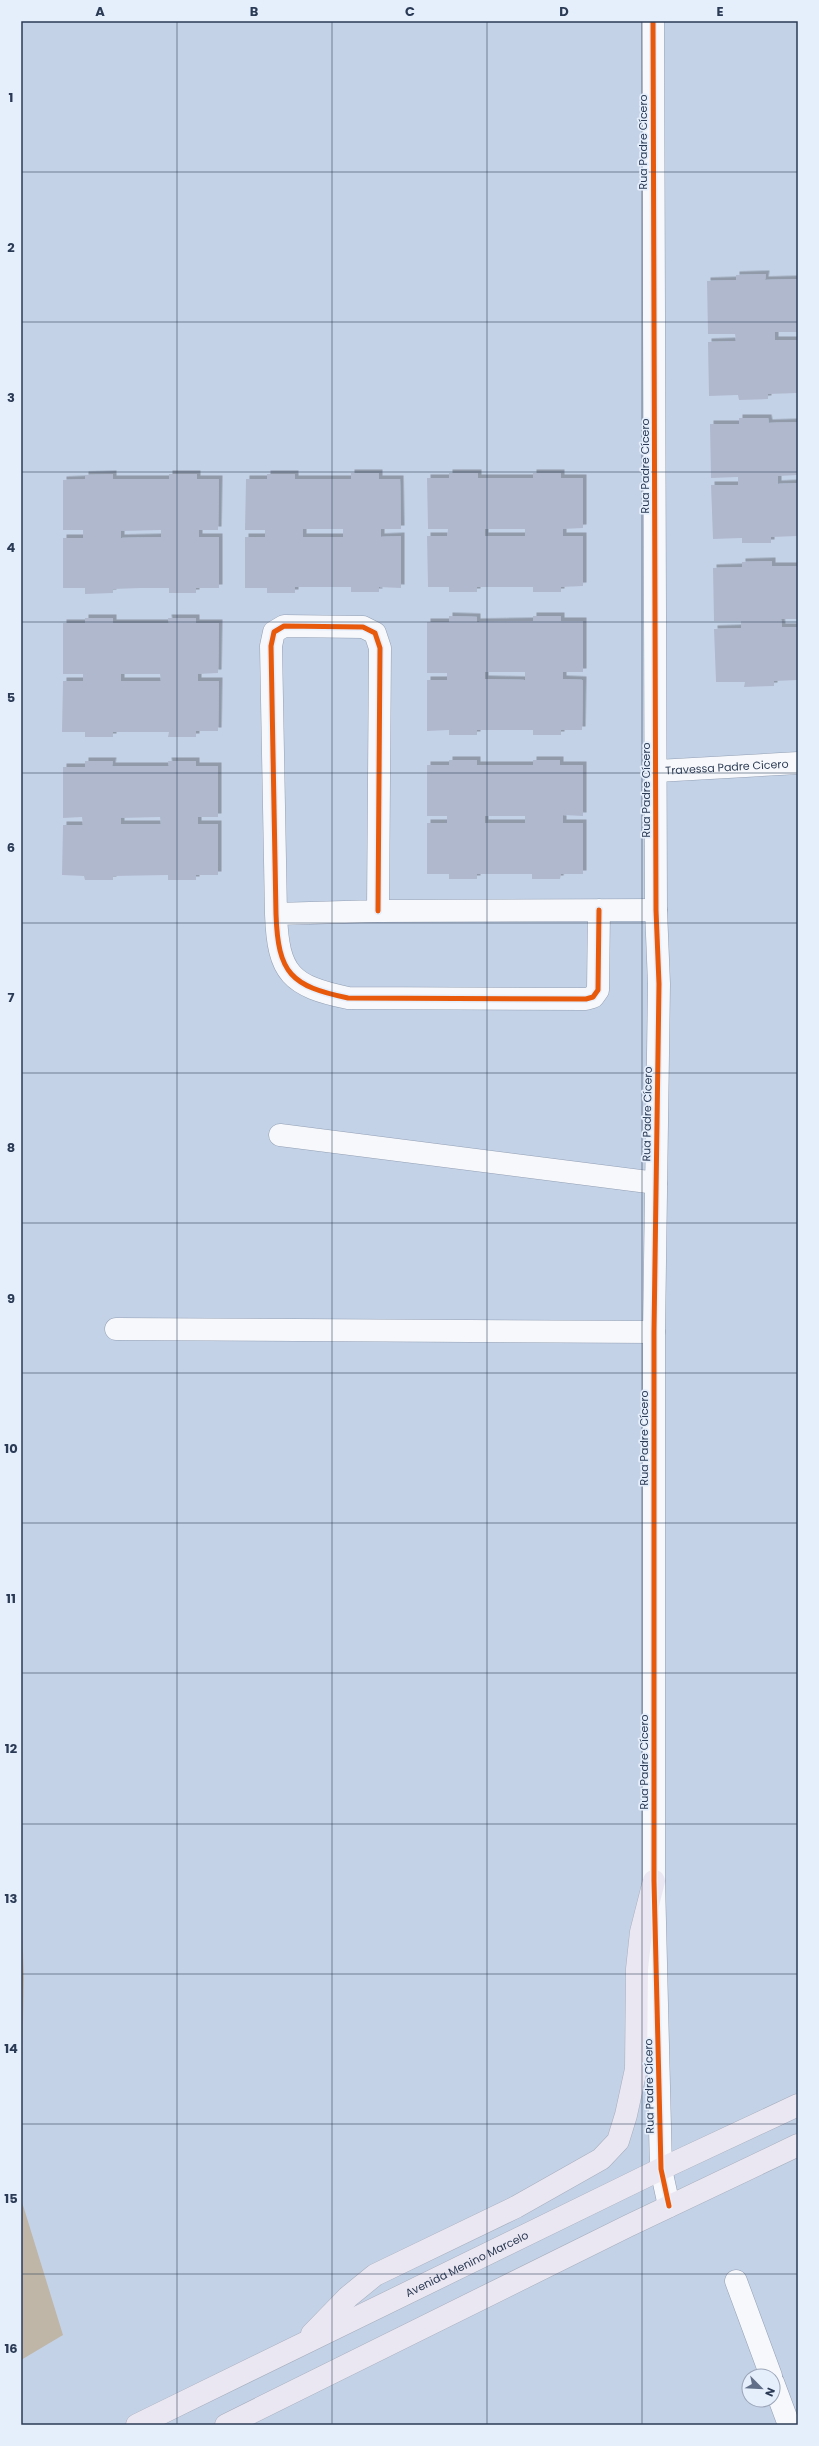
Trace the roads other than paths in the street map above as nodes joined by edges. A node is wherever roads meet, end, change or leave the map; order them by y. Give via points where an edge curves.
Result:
1 (653, 21) edge
2 (798, 763) edge
3 (657, 771) junction
4 (599, 910) junction
5 (656, 910) junction
6 (378, 911) junction
7 (276, 914) junction
8 (280, 1135) dead end
9 (656, 1183) junction
10 (116, 1329) dead end
11 (654, 1332) junction
12 (654, 1881) junction
13 (798, 2105) edge
14 (798, 2145) edge
15 (662, 2169) junction
16 (669, 2206) junction
17 (736, 2281) dead end
18 (302, 2343) junction
19 (768, 2368) edge
20 (781, 2404) edge
21 (137, 2425) edge
22 (226, 2425) edge
23 (789, 2425) edge

1 - 3 street, Rua Padre Cícero
2 - 3 street, Travessa Padre Cicero
3 - 5 street, Rua Padre Cícero
4 - 5 street
4 - 6 street
4 - 7 street via 598,990 586,999 348,998 320,992 294,979 284,962 277,942
5 - 9 street, Rua Padre Cícero via 659,984
6 - 7 street
6 - 7 street via 378,643 375,632 363,627 284,626 274,632 271,646
8 - 9 street
9 - 11 street, Rua Padre Cícero
10 - 11 street
11 - 12 street, Rua Padre Cícero
12 - 15 street, Rua Padre Cícero
12 - 18 main road via 641,1932 638,1962 636,2069 618,2141 600,2159 516,2207 375,2275 348,2297
13 - 15 main road, Avenida Menino Marcelo
14 - 16 main road
15 - 16 street, Rua Padre Cícero
15 - 18 main road, Avenida Menino Marcelo
16 - 22 main road
17 - 19 street
18 - 21 main road, Avenida Menino Marcelo
20 - 23 street

